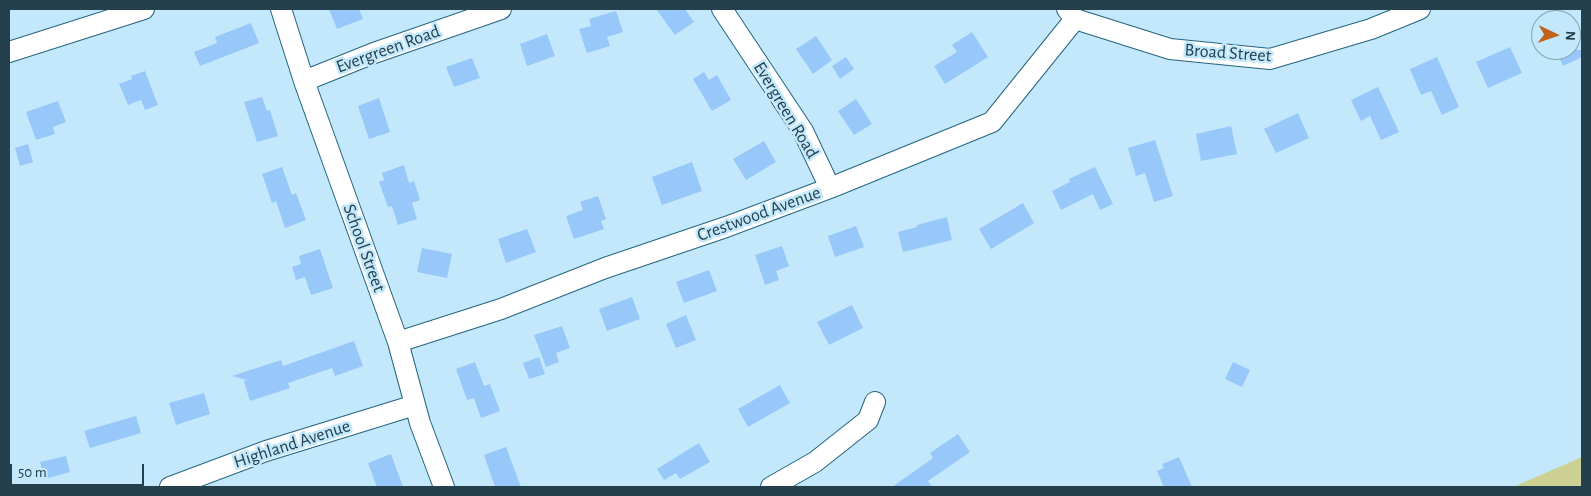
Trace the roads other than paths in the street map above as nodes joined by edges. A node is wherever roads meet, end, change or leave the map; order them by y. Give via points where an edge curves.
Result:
1 (144, 9) edge
2 (281, 9) edge
3 (501, 9) edge
4 (722, 9) edge
5 (1420, 9) edge
6 (1071, 14) edge
7 (9, 52) edge
8 (304, 80) junction
9 (830, 188) junction
10 (398, 342) junction
11 (875, 402) dead end
12 (415, 405) junction
13 (170, 487) edge
14 (444, 487) edge
15 (771, 487) edge

1 - 7 street
2 - 8 street, School Street
3 - 8 street, Evergreen Road
4 - 9 street, Evergreen Road via 803,131
5 - 6 street, Broad Street via 1371,29 1270,59 1170,49
6 - 9 street, Crestwood Avenue via 992,122
8 - 10 street, School Street
9 - 10 street, Crestwood Avenue via 605,268 501,309
10 - 12 street, School Street
11 - 15 street via 868,420 816,462
12 - 13 street, Highland Avenue via 266,450
12 - 14 street, School Street

